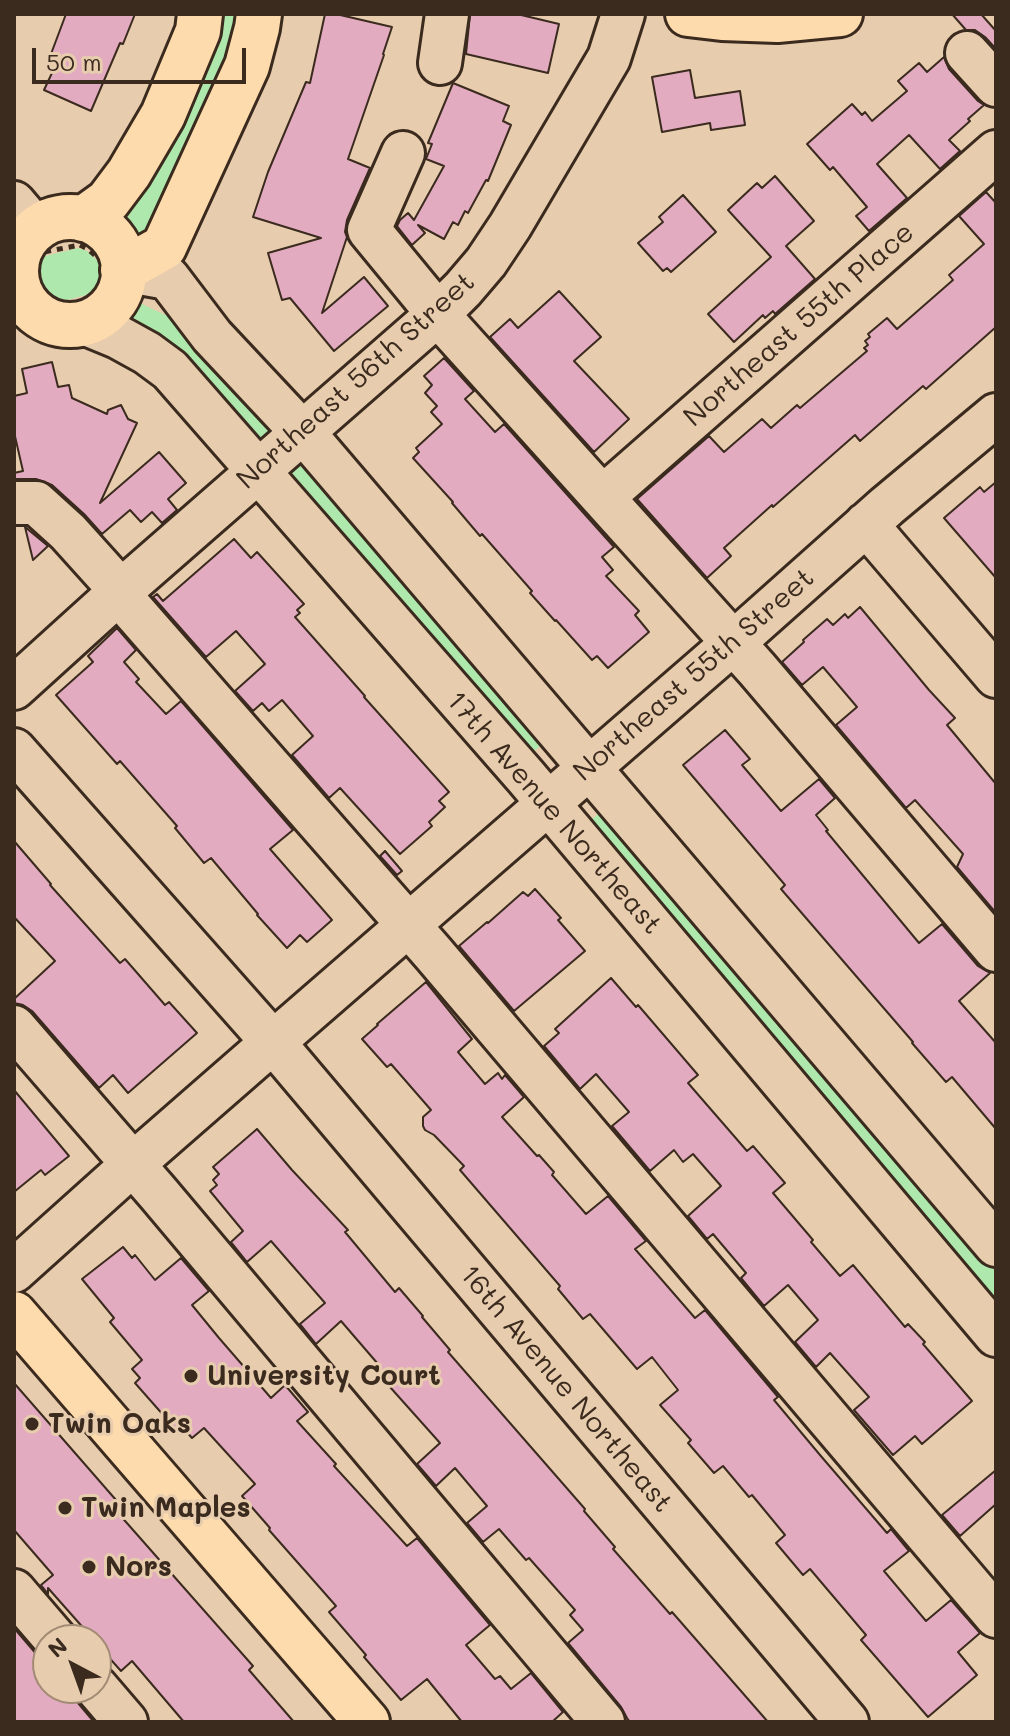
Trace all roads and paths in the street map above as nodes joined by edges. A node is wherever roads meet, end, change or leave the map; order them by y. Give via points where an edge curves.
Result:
1 (200, 14) edge
2 (259, 14) edge
3 (447, 14) edge
4 (623, 14) edge
5 (688, 14) edge
6 (840, 14) edge
7 (967, 53) dead end
8 (440, 63) dead end
9 (996, 85) edge
10 (996, 152) edge
11 (403, 153) dead end
12 (83, 219) junction
13 (21, 236) edge
14 (166, 263) junction
15 (123, 270) junction
16 (438, 314) junction
17 (51, 319) edge
18 (996, 415) edge
19 (303, 432) junction
20 (258, 471) junction
21 (603, 497) junction
22 (14, 503) edge
23 (866, 524) junction
24 (121, 591) junction
25 (733, 643) junction
26 (996, 676) edge
27 (14, 688) edge
28 (14, 750) edge
29 (589, 768) junction
30 (548, 804) junction
31 (408, 925) junction
32 (996, 950) edge
33 (14, 1027) edge
34 (273, 1043) junction
35 (133, 1164) junction
36 (996, 1245) edge
37 (14, 1271) edge
38 (14, 1314) edge
39 (996, 1335) edge
40 (14, 1591) edge
41 (996, 1616) edge
42 (42, 1624) edge
43 (111, 1704) edge
44 (126, 1722) edge
45 (367, 1722) edge
46 (603, 1722) edge
47 (847, 1722) edge

1 - 12 main road via 163,115 108,201
2 - 14 main road via 247,66
3 - 8 street
4 - 16 street, Northeast 56th Street via 609,58 510,226 486,262
5 - 6 main road via 777,20
7 - 9 street
10 - 21 street, Northeast 55th Place
11 - 16 street via 369,230
12 - 13 main road via 52,221
12 - 15 main road via 108,232 122,256
13 - 17 main road via 16,269 20,293 34,312
14 - 15 main road
14 - 19 street, 17th Avenue Northeast via 212,336
15 - 17 main road via 121,289 110,308 94,320
16 - 19 street, Northeast 56th Street
16 - 21 street
17 - 17 path via 28,286 29,265 44,252 80,245 107,266 109,281 105,289
17 - 20 street, 17th Avenue Northeast via 147,353 170,370
18 - 23 street, Northeast 55th Street
19 - 20 street, Northeast 56th Street
19 - 29 street, 17th Avenue Northeast
20 - 24 street, Northeast 56th Street
20 - 30 street, 17th Avenue Northeast
21 - 25 street
22 - 24 street via 36,503
23 - 25 street, Northeast 55th Street
23 - 26 street
24 - 27 street, Northeast 56th Street
24 - 31 street
25 - 29 street, Northeast 55th Street
25 - 32 street
28 - 34 street, 16th Avenue Northeast
29 - 30 street, Northeast 55th Street
29 - 36 street, 17th Avenue Northeast
30 - 31 street, Northeast 55th Street
30 - 39 street, 17th Avenue Northeast
31 - 34 street, Northeast 55th Street
31 - 41 street
33 - 35 street
34 - 35 street, Northeast 55th Street
34 - 47 street, 16th Avenue Northeast
35 - 37 street, Northeast 55th Street
35 - 46 street
38 - 45 main road
40 - 42 street
43 - 44 street

